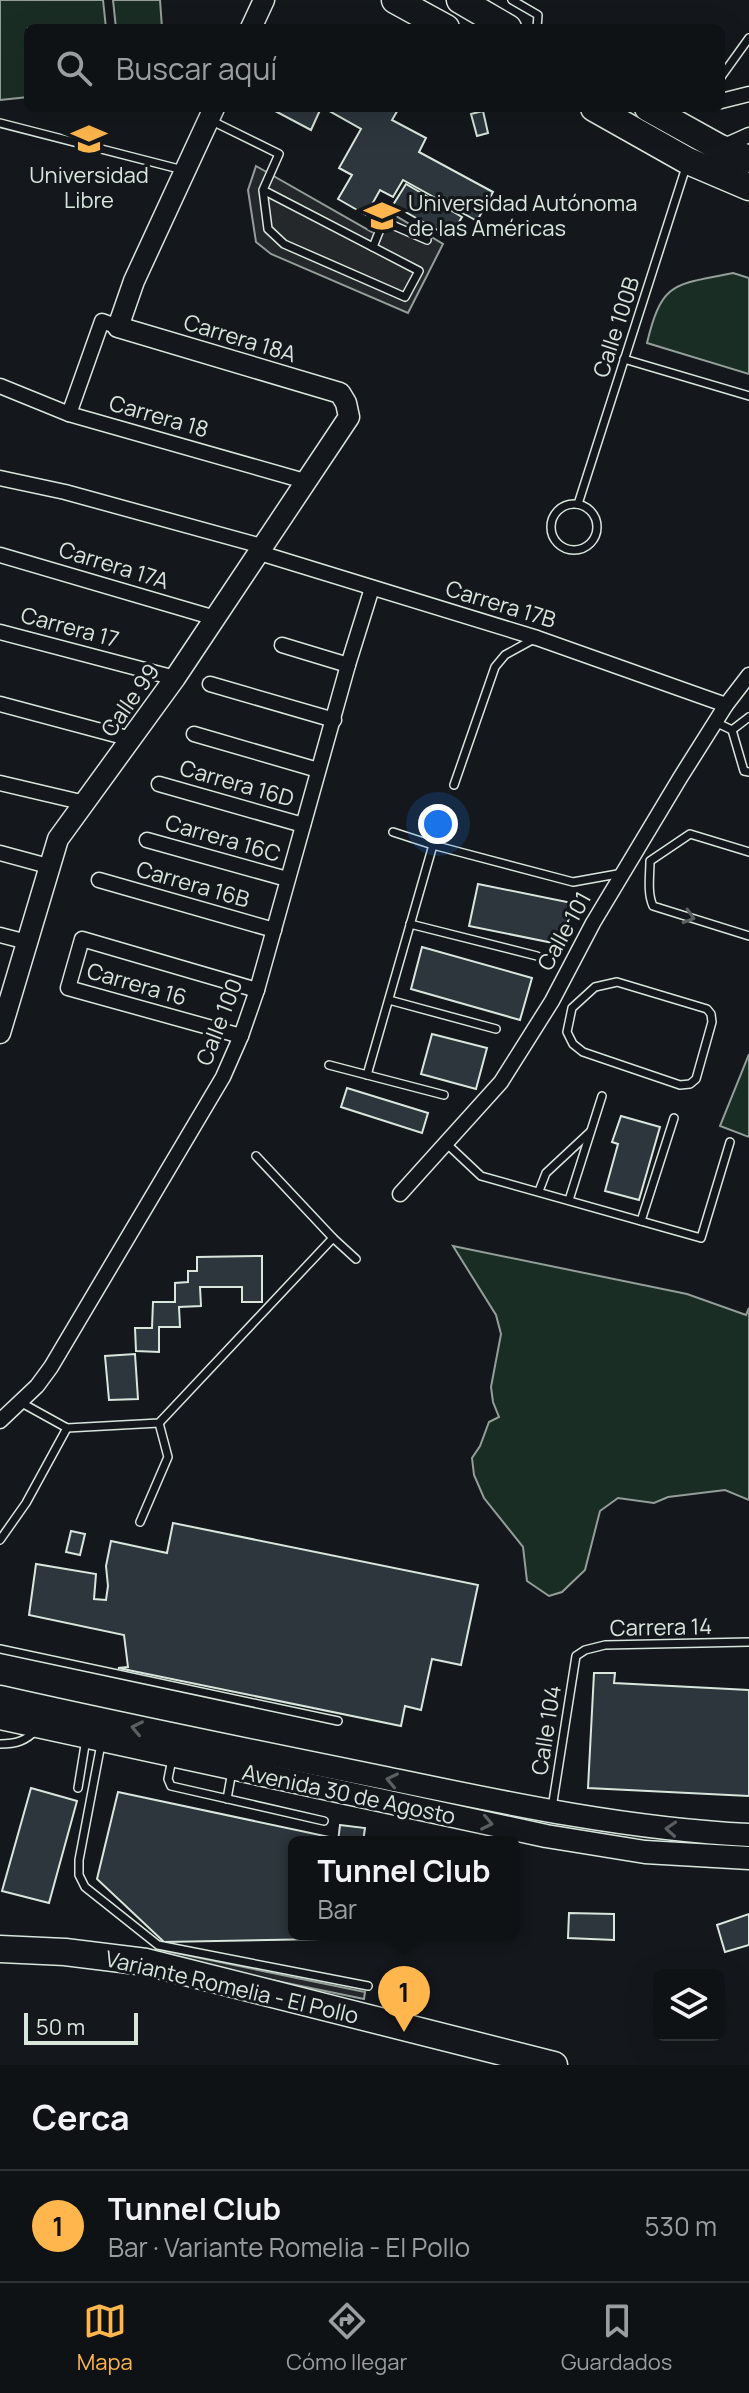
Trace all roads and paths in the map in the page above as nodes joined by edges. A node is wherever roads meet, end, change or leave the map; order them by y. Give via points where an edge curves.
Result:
1 (264, 0) edge
2 (395, 0) edge
3 (460, 0) edge
4 (512, 0) edge
5 (253, 24) edge
6 (439, 24) edge
7 (501, 24) edge
8 (537, 24) edge
9 (749, 38) edge
10 (725, 71) edge
11 (749, 94) edge
12 (725, 100) edge
13 (601, 112) edge
14 (655, 112) edge
15 (212, 114) edge
16 (0, 123) edge
17 (749, 135) edge
18 (720, 148) junction
19 (749, 159) edge
20 (688, 161) junction
21 (185, 170) junction
22 (749, 187) edge
23 (263, 190) junction
24 (427, 240) dead end
25 (373, 247) junction
26 (110, 324) junction
27 (624, 359) junction
28 (0, 386) edge
29 (749, 396) edge
30 (69, 414) junction
31 (349, 417) joint
32 (0, 478) edge
33 (308, 482) junction
34 (578, 504) junction
35 (262, 550) junction
36 (0, 555) edge
37 (372, 588) junction
38 (215, 618) junction
39 (0, 632) edge
40 (537, 638) junction
41 (282, 645) dead end
42 (348, 665) junction
43 (749, 675) edge
44 (175, 678) junction
45 (210, 684) dead end
46 (0, 704) edge
47 (726, 705) junction
48 (749, 717) edge
49 (334, 720) junction
50 (715, 722) junction
51 (732, 730) junction
52 (194, 734) dead end
53 (131, 739) junction
54 (318, 770) junction
55 (749, 772) edge
56 (0, 783) edge
57 (159, 784) dead end
58 (454, 785) dead end
59 (85, 803) junction
60 (303, 825) junction
61 (393, 832) dead end
62 (147, 840) dead end
63 (433, 845) junction
64 (749, 852) edge
65 (0, 853) edge
66 (634, 855) junction
67 (650, 861) junction
68 (48, 866) junction
69 (623, 873) junction
70 (287, 879) junction
71 (99, 880) dead end
72 (410, 924) junction
73 (274, 930) junction
74 (0, 935) edge
75 (749, 936) edge
76 (27, 942) junction
77 (537, 956) dead end
78 (257, 990) junction
79 (389, 1000) junction
80 (552, 1001) junction
81 (572, 1008) junction
82 (496, 1029) dead end
83 (0, 1033) edge
84 (241, 1036) junction
85 (329, 1065) dead end
86 (367, 1075) junction
87 (444, 1095) dead end
88 (602, 1096) dead end
89 (674, 1118) dead end
90 (592, 1130) junction
91 (730, 1142) dead end
92 (447, 1144) junction
93 (256, 1156) dead end
94 (539, 1191) junction
95 (400, 1194) dead end
96 (569, 1200) junction
97 (641, 1221) junction
98 (333, 1238) junction
99 (356, 1259) dead end
100 (20, 1402) junction
101 (0, 1421) edge
102 (159, 1423) junction
103 (67, 1428) junction
104 (140, 1522) dead end
105 (0, 1540) edge
106 (749, 1642) edge
107 (0, 1649) edge
108 (576, 1656) joint
109 (0, 1697) edge
110 (0, 1718) edge
111 (338, 1721) dead end
112 (38, 1727) junction
113 (94, 1740) junction
114 (0, 1744) edge
115 (173, 1756) junction
116 (233, 1769) junction
117 (78, 1788) dead end
118 (227, 1799) junction
119 (552, 1810) junction
120 (324, 1821) dead end
121 (749, 1835) edge
122 (749, 1858) edge
123 (0, 1949) edge
124 (368, 1986) dead end
125 (554, 2065) edge

1 - 5 street
2 - 6 highway
3 - 7 highway
4 - 8 lane via 538,15
9 - 10 lane
11 - 12 street
13 - 20 highway
14 - 18 highway
15 - 21 street
15 - 23 lane via 279,154
16 - 21 lane
17 - 18 street
18 - 19 highway
18 - 20 highway
20 - 22 highway
20 - 27 lane, Calle 100B
21 - 26 street
23 - 25 lane
23 - 25 lane via 268,229 284,244 405,297 419,271
24 - 25 lane via 390,224 381,227
26 - 30 street
26 - 31 street, Carrera 18A via 340,393
27 - 29 lane
27 - 34 lane, Calle 100B
28 - 30 street, Carrera 18
30 - 33 street, Carrera 18
31 - 33 street, Calle 99
32 - 35 street, Carrera 17B
33 - 35 street, Calle 99
34 - 34 lane via 558,509 552,518 553,539 568,550 589,546 596,537 595,516
35 - 37 street, Carrera 17B
35 - 38 street, Calle 99
36 - 38 street, Carrera 17A
37 - 40 street, Carrera 17B
37 - 42 street, Calle 100
38 - 44 street, Calle 99
39 - 44 street, Carrera 17
40 - 47 street, Carrera 17B
40 - 58 lane via 505,655 495,667
41 - 42 street
42 - 49 street, Calle 100
43 - 47 street, Calle 101
44 - 53 street, Calle 99
45 - 49 street
46 - 53 street
47 - 50 street, Calle 101
48 - 51 lane
49 - 54 street, Calle 100
50 - 51 lane
50 - 66 street, Calle 101
51 - 55 lane via 744,771
52 - 54 street
53 - 59 street, Calle 99
54 - 60 street, Calle 100
56 - 59 street
57 - 60 street, Carrera 16D
59 - 68 street, Calle 99 via 58,839
60 - 70 street, Calle 100
61 - 63 lane
62 - 70 street, Carrera 16C
63 - 69 lane via 573,882
63 - 72 lane
64 - 67 lane via 690,834
65 - 68 street
66 - 67 lane
66 - 69 street, Calle 101
67 -> 75 lane via 653,906
68 - 76 street, Calle 99
69 - 80 street, Calle 101
70 - 73 street, Calle 100
71 - 73 street, Carrera 16B
72 - 77 lane
72 - 79 lane
73 - 78 street, Calle 100
74 - 76 street
76 - 83 street, Calle 99
78 - 84 street, Calle 100
78 - 84 street, Carrera 16 via 82,939 68,988
79 - 82 lane
79 - 86 lane
80 - 81 lane
80 - 92 street, Calle 101 via 501,1082
81 - 81 lane via 595,987 617,982 707,1009 712,1022 696,1079 680,1085 583,1052 567,1032
84 - 100 street, Calle 100 via 223,1077 66,1342
85 - 86 lane
86 - 87 lane
88 - 90 lane
89 - 97 lane
90 - 94 lane via 546,1173
90 - 96 lane
91 - 97 lane via 701,1238
92 - 94 lane via 481,1176
92 - 95 street, Calle 101
93 - 98 lane
94 - 96 lane
96 - 97 lane
98 - 99 lane
98 - 102 lane
100 - 101 street, Calle 100
100 - 103 lane
102 - 103 lane
102 - 104 lane via 168,1457
103 - 105 lane
106 - 108 lane, Carrera 14 via 605,1645
107 - 111 lane
108 - 119 lane, Calle 104
119 -> 109 main road, Avenida 30 de Agosto
110 - 112 main road, Avenida 30 de Agosto
112 - 113 main road, Avenida 30 de Agosto
112 - 114 lane via 17,1743
113 - 115 main road, Avenida 30 de Agosto
113 - 117 lane
113 - 124 lane via 79,1860 85,1887 158,1945
115 - 116 main road, Avenida 30 de Agosto
115 - 118 lane via 171,1786
116 - 118 lane
116 -> 122 main road, Avenida 30 de Agosto via 546,1836 645,1852
118 - 120 lane
121 -> 119 main road, Avenida 30 de Agosto via 649,1828
123 - 125 highway, Variante Romelia - El Pollo via 146,1962

